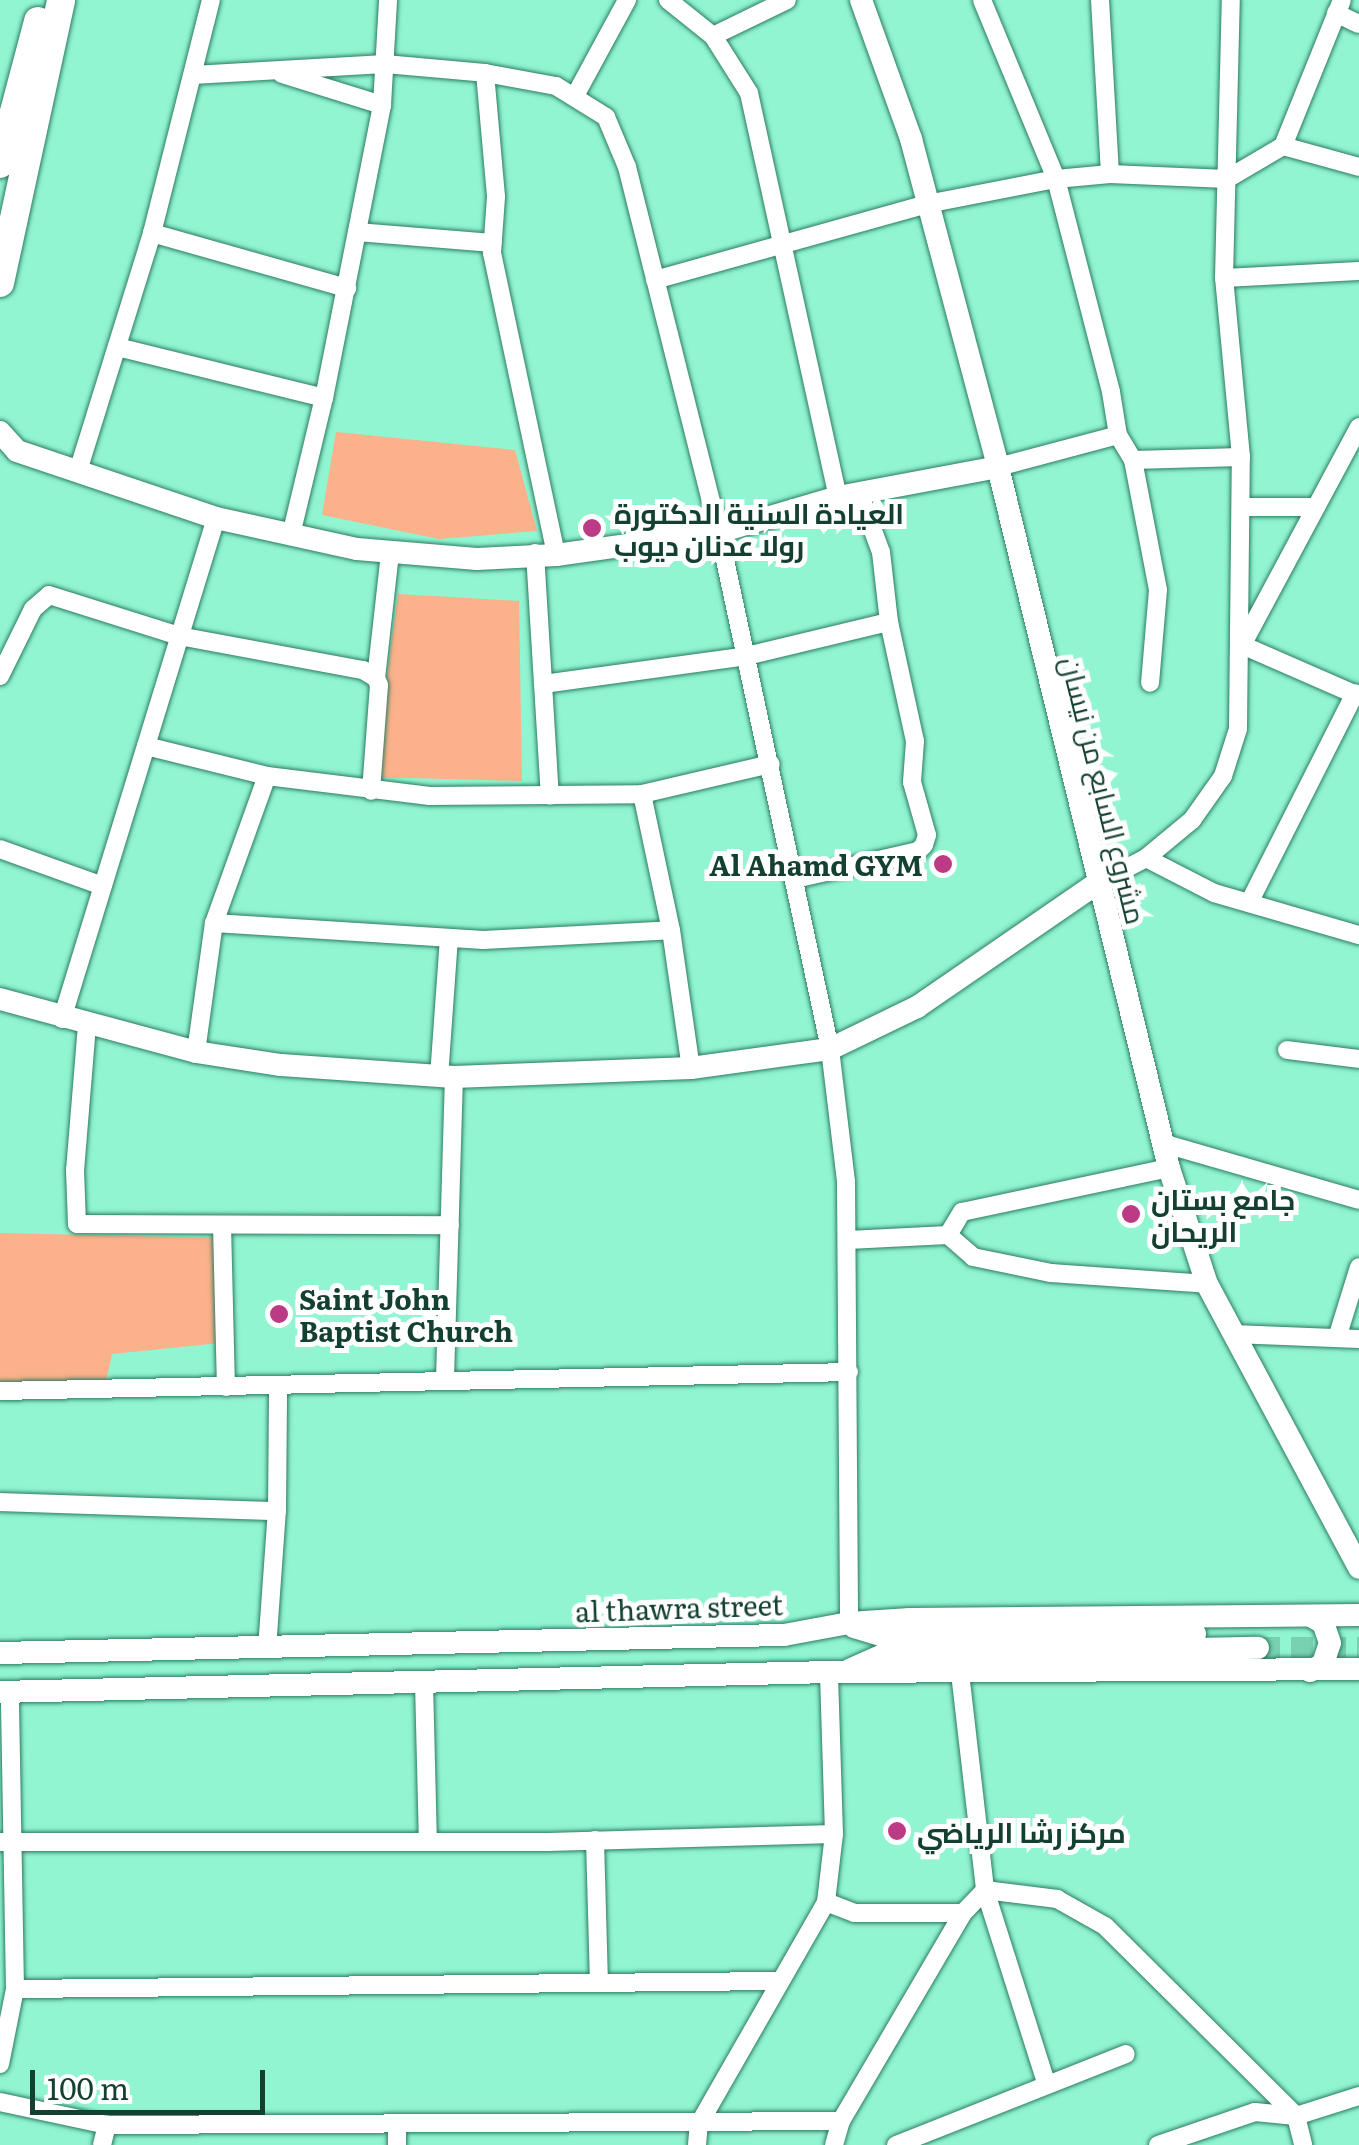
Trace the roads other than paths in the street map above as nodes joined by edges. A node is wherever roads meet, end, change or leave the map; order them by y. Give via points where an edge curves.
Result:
1 (26, 0) edge
2 (43, 0) edge
3 (61, 0) edge
4 (81, 0) edge
5 (212, 0) edge
6 (388, 0) edge
7 (627, 0) edge
8 (668, 0) edge
9 (786, 0) edge
10 (862, 0) edge
11 (982, 0) edge
12 (1100, 0) edge
13 (1231, 0) edge
14 (1339, 6) edge
15 (1359, 24) edge
16 (712, 36) junction
17 (385, 64) junction
18 (272, 71) junction
19 (485, 73) junction
20 (193, 75) junction
21 (576, 94) junction
22 (0, 105) edge
23 (382, 105) junction
24 (1283, 146) junction
25 (0, 164) edge
26 (1359, 167) edge
27 (1110, 174) junction
28 (1228, 179) junction
29 (1056, 180) junction
30 (927, 204) junction
31 (357, 232) junction
32 (152, 234) junction
33 (493, 242) junction
34 (782, 242) junction
35 (8, 253) junction
36 (1359, 271) edge
37 (1224, 278) junction
38 (655, 280) junction
39 (0, 283) edge
40 (347, 288) junction
41 (117, 347) junction
42 (324, 398) junction
43 (1359, 426) edge
44 (0, 432) edge
45 (1118, 435) junction
46 (8, 453) edge
47 (1241, 457) junction
48 (1133, 460) junction
49 (998, 467) junction
50 (78, 472) junction
51 (848, 495) junction
52 (1241, 507) junction
53 (1316, 507) junction
54 (216, 518) junction
55 (719, 532) junction
56 (291, 535) junction
57 (390, 553) junction
58 (545, 554) junction
59 (889, 622) junction
60 (179, 636) junction
61 (1242, 645) junction
62 (747, 656) junction
63 (0, 676) edge
64 (376, 678) junction
65 (1150, 683) dead end
66 (543, 684) junction
67 (1357, 695) edge
68 (146, 746) junction
69 (771, 764) junction
70 (267, 776) junction
71 (371, 791) junction
72 (642, 794) junction
73 (550, 796) junction
74 (0, 849) edge
75 (1146, 858) junction
76 (795, 879) junction
77 (1096, 884) junction
78 (103, 886) junction
79 (1249, 903) junction
80 (214, 923) junction
81 (671, 930) junction
82 (1359, 934) edge
83 (449, 938) junction
84 (0, 999) edge
85 (62, 1019) junction
86 (88, 1025) junction
87 (830, 1049) junction
88 (1288, 1050) dead end
89 (196, 1052) junction
90 (1359, 1059) edge
91 (692, 1068) junction
92 (447, 1077) junction
93 (1162, 1143) junction
94 (1168, 1168) junction
95 (1359, 1200) edge
96 (450, 1225) junction
97 (222, 1226) junction
98 (948, 1235) junction
99 (848, 1240) junction
100 (1359, 1266) edge
101 (1207, 1284) junction
102 (1233, 1334) junction
103 (1337, 1338) junction
104 (1359, 1339) edge
105 (849, 1372) junction
106 (445, 1379) junction
107 (278, 1386) junction
108 (226, 1387) junction
109 (0, 1391) edge
110 (0, 1502) edge
111 (277, 1511) junction
112 (1359, 1568) edge
113 (1359, 1615) edge
114 (1311, 1616) junction
115 (848, 1623) junction
116 (267, 1649) junction
117 (0, 1653) edge
118 (1359, 1669) edge
119 (1310, 1671) junction
120 (837, 1672) junction
121 (960, 1673) junction
122 (424, 1682) junction
123 (5, 1692) edge
124 (834, 1834) junction
125 (595, 1840) junction
126 (428, 1841) junction
127 (8, 1842) edge
128 (985, 1890) junction
129 (826, 1902) junction
130 (963, 1913) junction
131 (778, 1981) junction
132 (599, 1983) junction
133 (15, 1988) junction
134 (1126, 2054) dead end
135 (0, 2064) edge
136 (1046, 2082) junction
137 (1359, 2096) edge
138 (0, 2102) edge
139 (1296, 2116) junction
140 (842, 2121) junction
141 (202, 2124) junction
142 (397, 2124) junction
143 (700, 2124) junction
144 (107, 2125) junction
145 (299, 2136) edge
146 (102, 2145) edge
147 (196, 2145) edge
148 (397, 2145) edge
149 (697, 2145) edge
150 (834, 2145) edge
151 (896, 2145) edge
152 (1158, 2145) edge
153 (1303, 2145) edge

1 - 22 main road
2 - 25 main road
3 - 35 main road
4 - 35 main road
5 - 20 street
6 - 17 street
7 - 21 street
8 - 16 street
9 - 16 street
10 - 30 main road, مشروع السابع من نيسان
11 - 29 street
12 - 27 street
13 - 28 street
14 - 15 street
14 - 24 street
16 - 34 street via 749,92
17 - 18 street
17 - 19 street
17 - 23 street
18 - 20 street
18 - 23 street
19 - 21 street
19 - 33 street via 496,198
20 - 32 street
21 - 38 street via 606,116 627,167
23 - 31 street
24 - 26 street
24 - 28 street
27 - 28 street
27 - 29 street
28 - 37 street
29 - 30 street
29 - 45 street
30 - 34 street
30 - 49 main road, مشروع السابع من نيسان
31 - 33 street
31 - 40 street
32 - 40 street
32 - 41 street
33 - 58 street
34 - 38 street
34 - 51 street
35 - 39 main road
36 - 37 street
37 - 47 street
38 - 55 street
40 - 42 street
41 - 42 street
41 - 50 street
42 - 56 street
43 - 53 street
44 - 46 main road
45 - 48 street
45 - 49 street
46 - 50 main road
47 - 48 street
47 - 52 street
48 - 65 street via 1158,590
49 - 51 main road
49 - 77 main road, مشروع السابع من نيسان
50 - 54 main road
51 - 55 main road
51 - 59 street via 881,552
52 - 53 street
52 - 61 street
53 - 61 street
54 - 56 main road
54 - 60 street
55 - 58 main road
55 - 62 street
56 - 57 main road
57 - 58 main road via 477,559
57 - 64 street
58 - 66 street
59 - 62 street
59 - 76 street via 915,740 912,782 924,845
60 - 63 street via 49,595 33,609
60 - 64 street via 363,670
60 - 68 street
61 - 67 street
61 - 75 street via 1238,729 1224,776 1192,820
62 - 66 street
62 - 69 street
64 - 71 street
66 - 73 street
67 - 79 street
68 - 70 street
68 - 78 street
69 - 72 street
69 - 76 street
70 - 71 street
70 - 80 street
71 - 73 street
72 - 73 street
72 - 81 street
74 - 78 street
75 - 77 street
75 - 79 street
76 - 87 street
77 - 87 main road via 917,1006
77 - 93 main road, مشروع السابع من نيسان
78 - 85 street
79 - 82 street
80 - 83 street
80 - 89 street
81 - 83 street
81 - 91 street
83 - 92 street
84 - 85 main road
85 - 86 main road
86 - 89 main road
86 - 97 street via 77,1224
87 - 91 main road
87 - 99 street
88 - 90 street
89 - 92 main road
91 - 92 main road
92 - 96 street
93 - 94 main road, مشروع السابع من نيسان
93 - 95 street
94 - 98 street via 962,1212
94 - 101 main road, مشروع السابع من نيسان
96 - 97 street
96 - 106 street
97 - 108 street
98 - 99 street
98 - 101 street via 973,1257 1052,1273
99 - 105 street
100 - 103 street
101 - 102 main road, مشروع السابع من نيسان
102 - 103 street
102 - 112 main road, مشروع السابع من نيسان
103 - 104 street
105 - 106 street
105 - 115 street
106 - 107 street
107 - 108 street
107 - 111 street
108 - 109 street
110 - 111 street
111 - 116 street
113 - 114 main road, al thawra street
114 - 115 main road, al thawra street
114 - 119 main road via 1323,1623 1330,1643 1322,1664
115 - 116 main road, al thawra street via 784,1635
115 - 120 main road via 884,1636 1259,1640 893,1654
116 - 117 main road, al thawra street
118 - 119 main road
119 - 121 main road
120 - 121 main road
120 - 122 main road
120 - 124 street
121 - 128 street
122 - 123 main road
122 - 126 street
123 - 127 street
124 - 125 street
124 - 129 street
125 - 126 street
125 - 132 street
126 - 127 street
127 - 133 street
128 - 130 street
128 - 136 street
128 - 139 street via 1057,1898 1105,1926
129 - 130 street via 854,1913
129 - 131 street
130 - 140 street
131 - 132 street
131 - 143 street
132 - 133 street
133 - 135 street
134 - 136 street
136 - 151 street
137 - 139 street
138 - 144 street
139 - 152 street via 1255,2112
139 - 153 street
140 - 143 street
140 - 150 street
141 - 144 street
141 - 145 street
141 - 147 street
142 - 143 street
142 - 145 street
142 - 148 street
143 - 149 street
144 - 146 street

